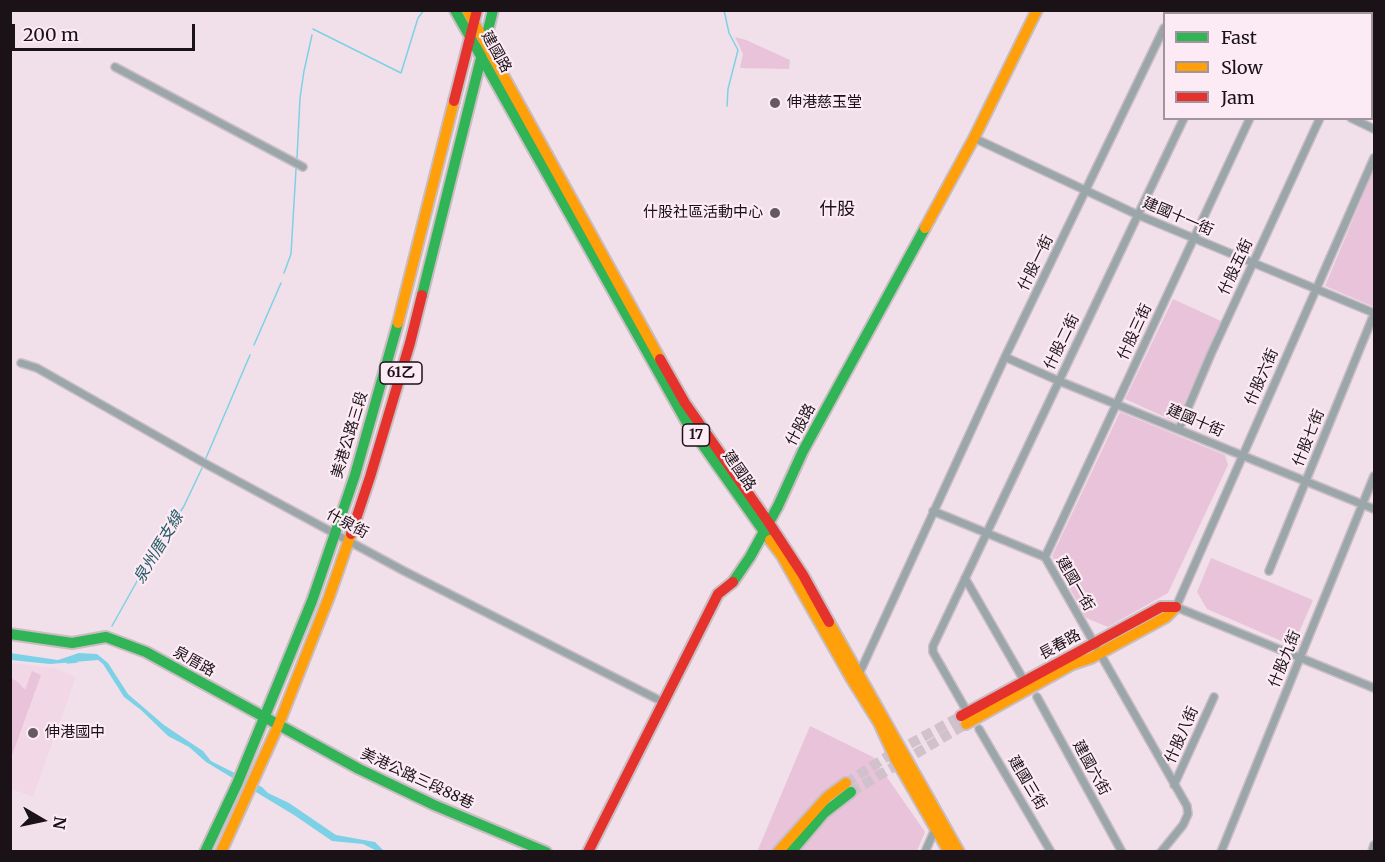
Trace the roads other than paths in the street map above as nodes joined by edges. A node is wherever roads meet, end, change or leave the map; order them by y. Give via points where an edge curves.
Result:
1 (455, 10) edge
2 (467, 10) edge
3 (477, 10) edge
4 (493, 10) edge
5 (1038, 10) edge
6 (475, 24) junction
7 (472, 38) junction
8 (1162, 38) edge
9 (485, 44) junction
10 (482, 57) junction
11 (116, 67) dead end
12 (1183, 120) edge
13 (1249, 120) edge
14 (1319, 120) edge
15 (1355, 120) edge
16 (1374, 129) edge
17 (974, 138) junction
18 (1374, 158) edge
19 (303, 166) dead end
20 (1087, 190) junction
21 (1138, 215) junction
22 (1194, 239) junction
23 (601, 261) junction
24 (1254, 262) junction
25 (1316, 288) junction
26 (1374, 314) edge
27 (1005, 357) junction
28 (21, 363) dead end
29 (1059, 381) junction
30 (1115, 404) junction
31 (1179, 429) junction
32 (1242, 456) junction
33 (1374, 476) edge
34 (1306, 482) junction
35 (1363, 505) junction
36 (1374, 509) edge
37 (933, 511) junction
38 (766, 527) junction
39 (987, 532) junction
40 (335, 533) junction
41 (349, 540) junction
42 (1045, 557) junction
43 (1269, 571) dead end
44 (965, 578) junction
45 (1176, 607) junction
46 (10, 634) edge
47 (1096, 648) junction
48 (1300, 658) junction
49 (859, 674) junction
50 (1022, 677) dead end
51 (1374, 688) edge
52 (1037, 697) dead end
53 (1214, 697) dead end
54 (663, 702) junction
55 (964, 716) joint
56 (265, 718) junction
57 (278, 726) junction
58 (979, 729) dead end
59 (1174, 785) junction
60 (936, 827) junction
61 (1374, 845) edge
62 (205, 852) edge
63 (221, 852) edge
64 (546, 852) edge
65 (588, 852) edge
66 (777, 852) edge
67 (791, 852) edge
68 (925, 852) edge
69 (949, 852) edge
70 (959, 852) edge
71 (1051, 852) edge
72 (1122, 852) edge
73 (1161, 852) edge
74 (1221, 852) edge
75 (1372, 852) edge

1 - 7 main road, 建國路 / 17
2 - 6 main road, 建國路 / 17
3 - 6 main road, 美港公路三段 / 61乙
4 - 9 main road, 美港公路三段 / 61乙
5 - 17 main road, 什股路
6 - 7 main road, 美港公路三段 / 61乙
6 - 9 main road, 建國路 / 17
7 - 10 main road, 建國路 / 17
7 - 40 main road, 美港公路三段 / 61乙 via 395,336
8 - 20 street, 什股一街
9 - 10 main road, 美港公路三段 / 61乙
9 - 23 main road, 建國路 / 17
10 - 23 main road, 建國路 / 17
10 - 41 main road, 美港公路三段 / 61乙 via 410,343
11 - 19 street
12 - 21 street, 什股二街
13 - 22 street, 什股三街
14 - 24 street, 什股五街
15 - 16 street
17 - 20 street, 建國十一街
17 - 38 main road, 什股路 via 803,451
18 - 25 street, 什股六街
20 - 21 street, 建國十一街
20 - 27 street, 什股一街
21 - 22 street, 建國十一街
21 - 29 street, 什股二街
22 - 24 street, 建國十一街
22 - 30 street, 什股三街
23 - 38 main road, 建國路 / 17 via 686,421
24 - 25 street, 建國十一街
24 - 31 street, 什股五街
25 - 26 street, 建國十一街
25 - 32 street, 什股六街
26 - 34 street, 什股七街
27 - 29 street, 建國十街
27 - 37 street, 什股一街
28 - 40 street, 什泉街 via 37,368
29 - 30 street, 建國十街
29 - 39 street, 什股二街
30 - 31 street, 建國十街
30 - 42 street, 什股三街
31 - 32 street, 建國十街
32 - 34 street, 建國十街
32 - 45 street, 什股六街
33 - 35 street, 什股九街
34 - 35 street, 建國十街
34 - 43 street, 什股七街
35 - 36 street, 建國十街
35 - 48 street, 什股九街
37 - 39 street, 建國一街
37 - 49 street
38 - 49 main road, 建國路 / 17 via 803,575
38 - 54 main road, 什股路 via 735,580 718,594
38 - 60 main road, 建國路 / 17
39 - 42 street, 建國一街
39 - 44 street, 什股二街
40 - 41 street, 什泉街
40 - 56 main road, 美港公路三段 / 61乙
41 - 54 street, 什泉街
41 - 57 main road, 美港公路三段 / 61乙
42 - 47 street, 建國一街
44 - 50 street
44 - 55 street via 933,646
45 - 47 main road, 長春路 via 1166,617
45 - 48 street
46 - 56 main road, 泉厝路 via 72,643 106,637 146,652
47 - 55 main road, 長春路 via 1090,658
47 - 59 street, 建國一街
48 - 51 street
48 - 74 street, 什股九街
49 - 70 main road, 建國路 / 17
52 - 72 street, 建國六街
53 - 59 street, 什股八街
54 - 65 main road, 什股路
56 - 57 main road, 泉厝路
56 - 62 main road, 美港公路三段 / 61乙
57 - 63 main road, 美港公路三段 / 61乙
57 - 64 main road, 美港公路三段88巷 via 434,805
58 - 71 street, 建國三街
59 - 73 street, 建國一街 via 1188,814
60 - 68 street
60 - 69 main road, 建國路 / 17
61 - 75 street
66 - 67 main road via 827,797 849,787

